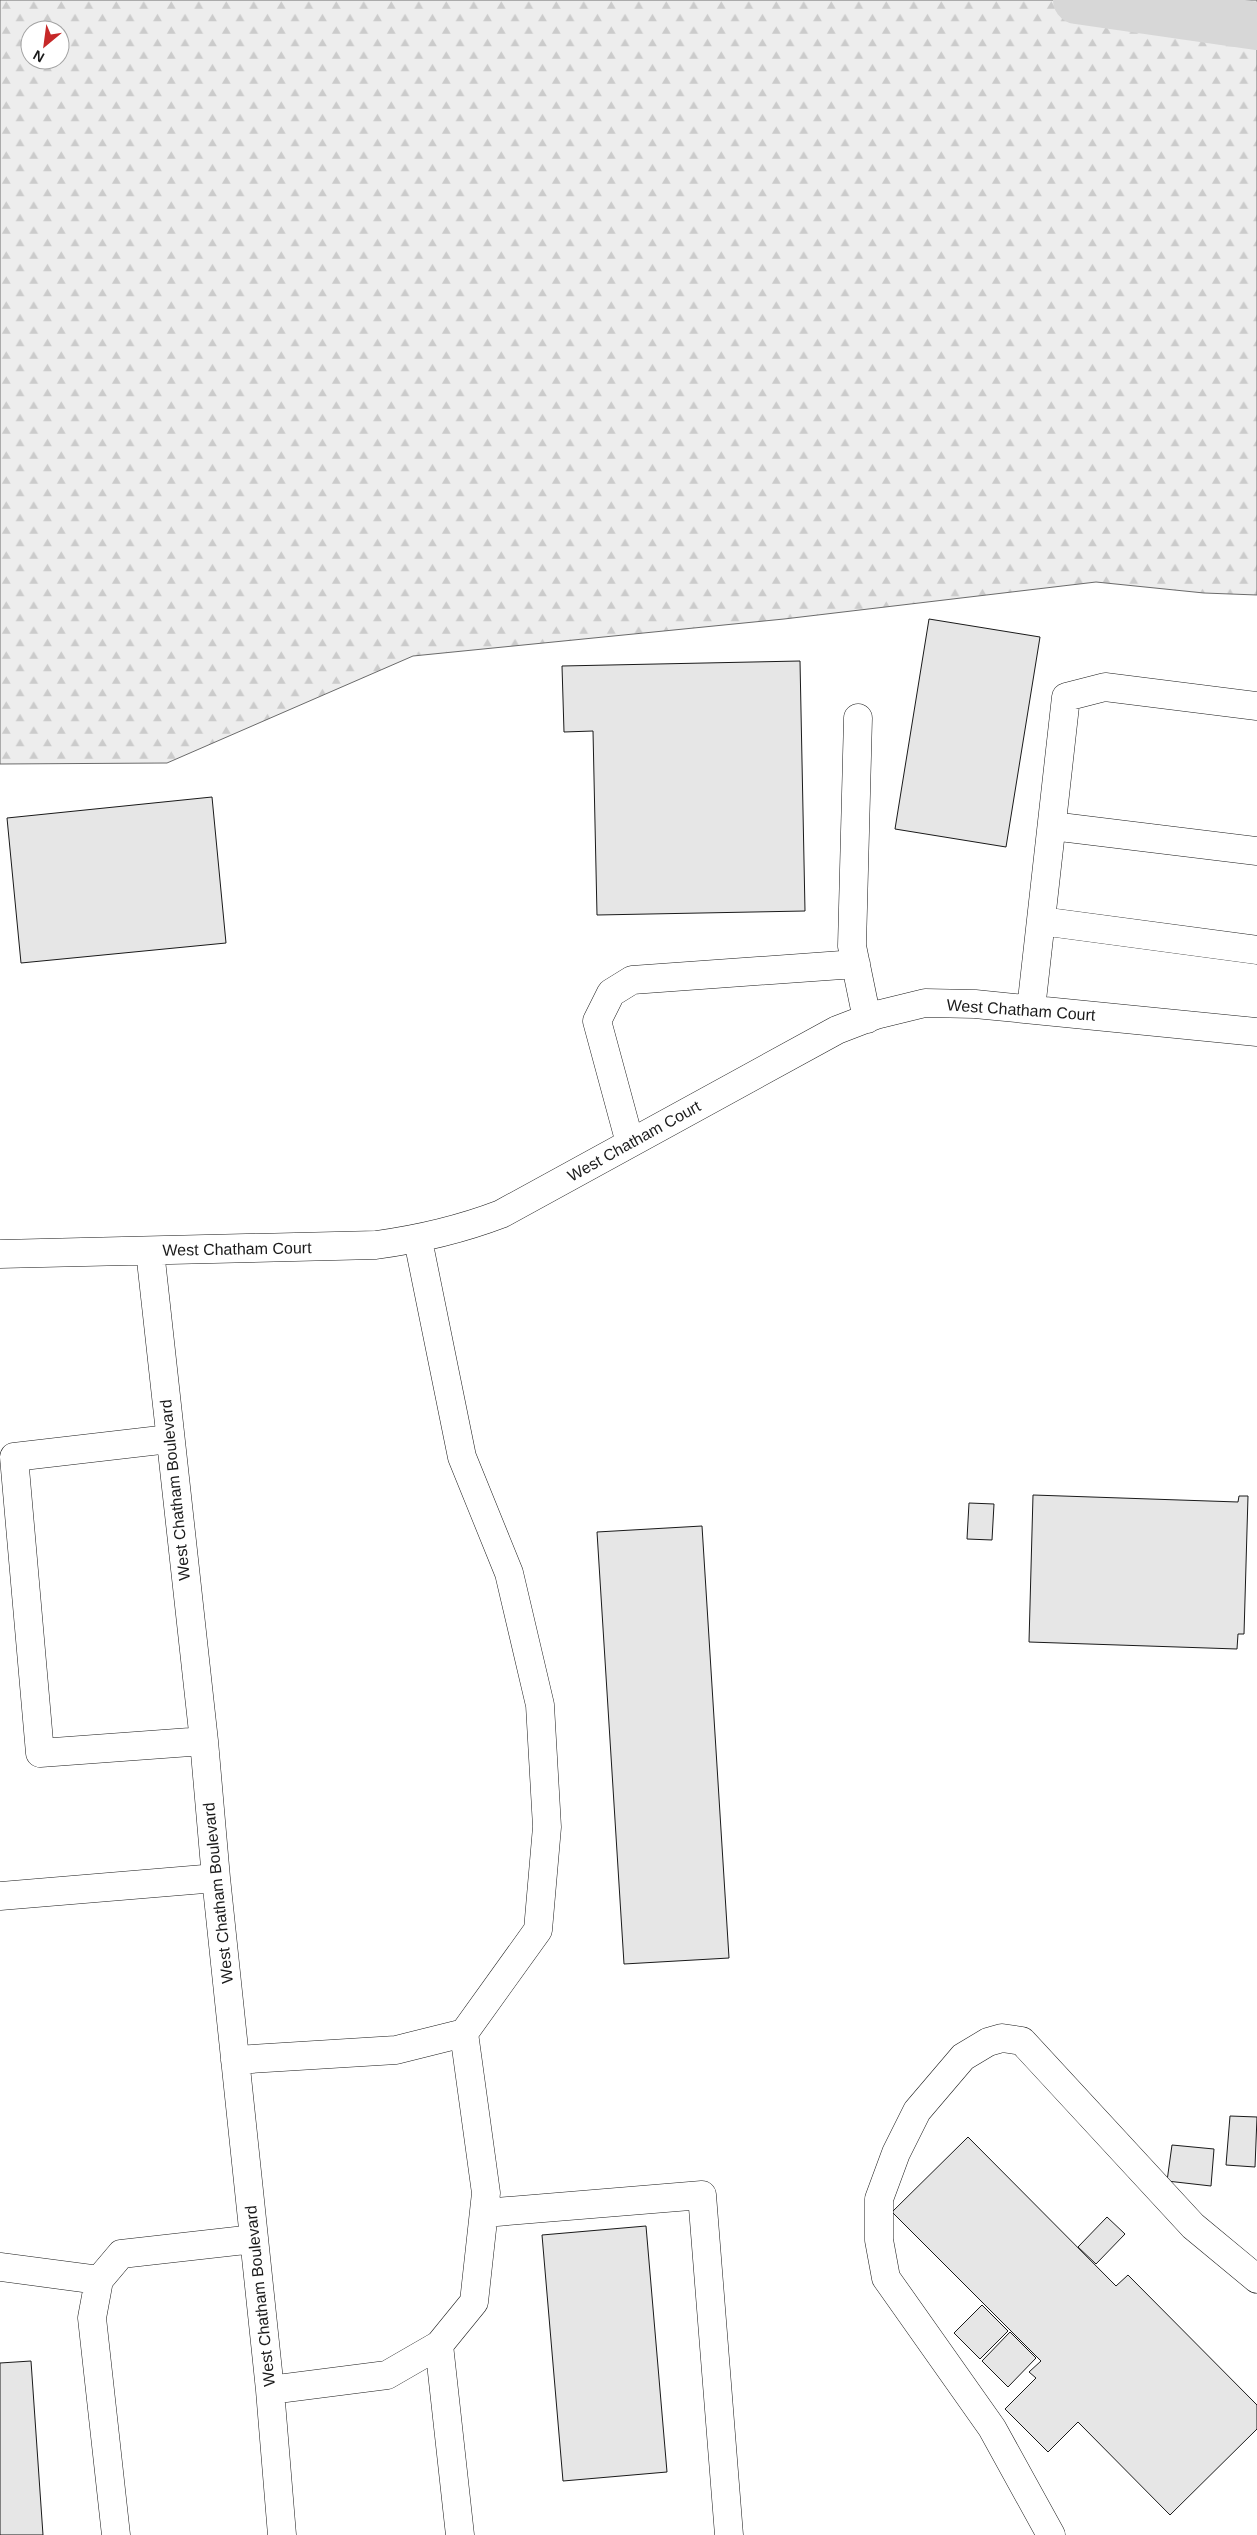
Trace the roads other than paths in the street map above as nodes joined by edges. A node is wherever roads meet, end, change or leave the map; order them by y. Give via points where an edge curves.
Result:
1 (1257, 706) edge
2 (858, 718) dead end
3 (1052, 826) junction
4 (1257, 851) edge
5 (1041, 922) junction
6 (1257, 950) edge
7 (856, 964) junction
8 (1031, 1009) junction
9 (867, 1019) junction
10 (1257, 1032) edge
11 (630, 1143) junction
12 (418, 1240) junction
13 (150, 1251) junction
14 (0, 1254) edge
15 (169, 1439) junction
16 (204, 1741) junction
17 (216, 1878) junction
18 (0, 1896) edge
19 (464, 2033) junction
20 (235, 2060) junction
21 (484, 2213) junction
22 (254, 2239) junction
23 (0, 2267) edge
24 (1257, 2279) edge
25 (99, 2280) junction
26 (439, 2345) junction
27 (270, 2390) junction
28 (116, 2535) edge
29 (282, 2535) edge
30 (460, 2535) edge
31 (729, 2535) edge
32 (1051, 2535) edge

1 - 3 street via 1105,687 1066,697
2 - 7 street via 852,946
3 - 4 street
3 - 5 street
5 - 6 street
5 - 8 street
7 - 9 street
7 - 11 street via 632,980 611,994 597,1021
8 - 9 street, West Chatham Court via 925,1003
8 - 10 street, West Chatham Court
9 - 11 street, West Chatham Court via 837,1030
11 - 12 street, West Chatham Court via 501,1214 462,1229
12 - 13 street, West Chatham Court via 376,1245
12 - 19 street via 462,1457 509,1573 540,1705 547,1827 538,1930
13 - 14 street, West Chatham Court
13 - 15 street, West Chatham Boulevard
15 - 16 street, West Chatham Boulevard
15 - 16 street via 14,1457 40,1753
16 - 17 street, West Chatham Boulevard
17 - 18 street
17 - 20 street, West Chatham Boulevard
19 - 20 street via 396,2050
19 - 21 street via 486,2193
20 - 22 street, West Chatham Boulevard
21 - 26 street via 474,2302
21 - 31 street via 702,2195
22 - 25 street via 121,2254
22 - 27 street, West Chatham Boulevard
23 - 25 street
24 - 32 street via 1193,2226 1022,2041 1002,2038 988,2042 963,2057 917,2110 879,2199 878,2240 886,2278 992,2428
25 - 28 street via 92,2318
26 - 27 street via 387,2375
26 - 30 street
27 - 29 street, West Chatham Boulevard

